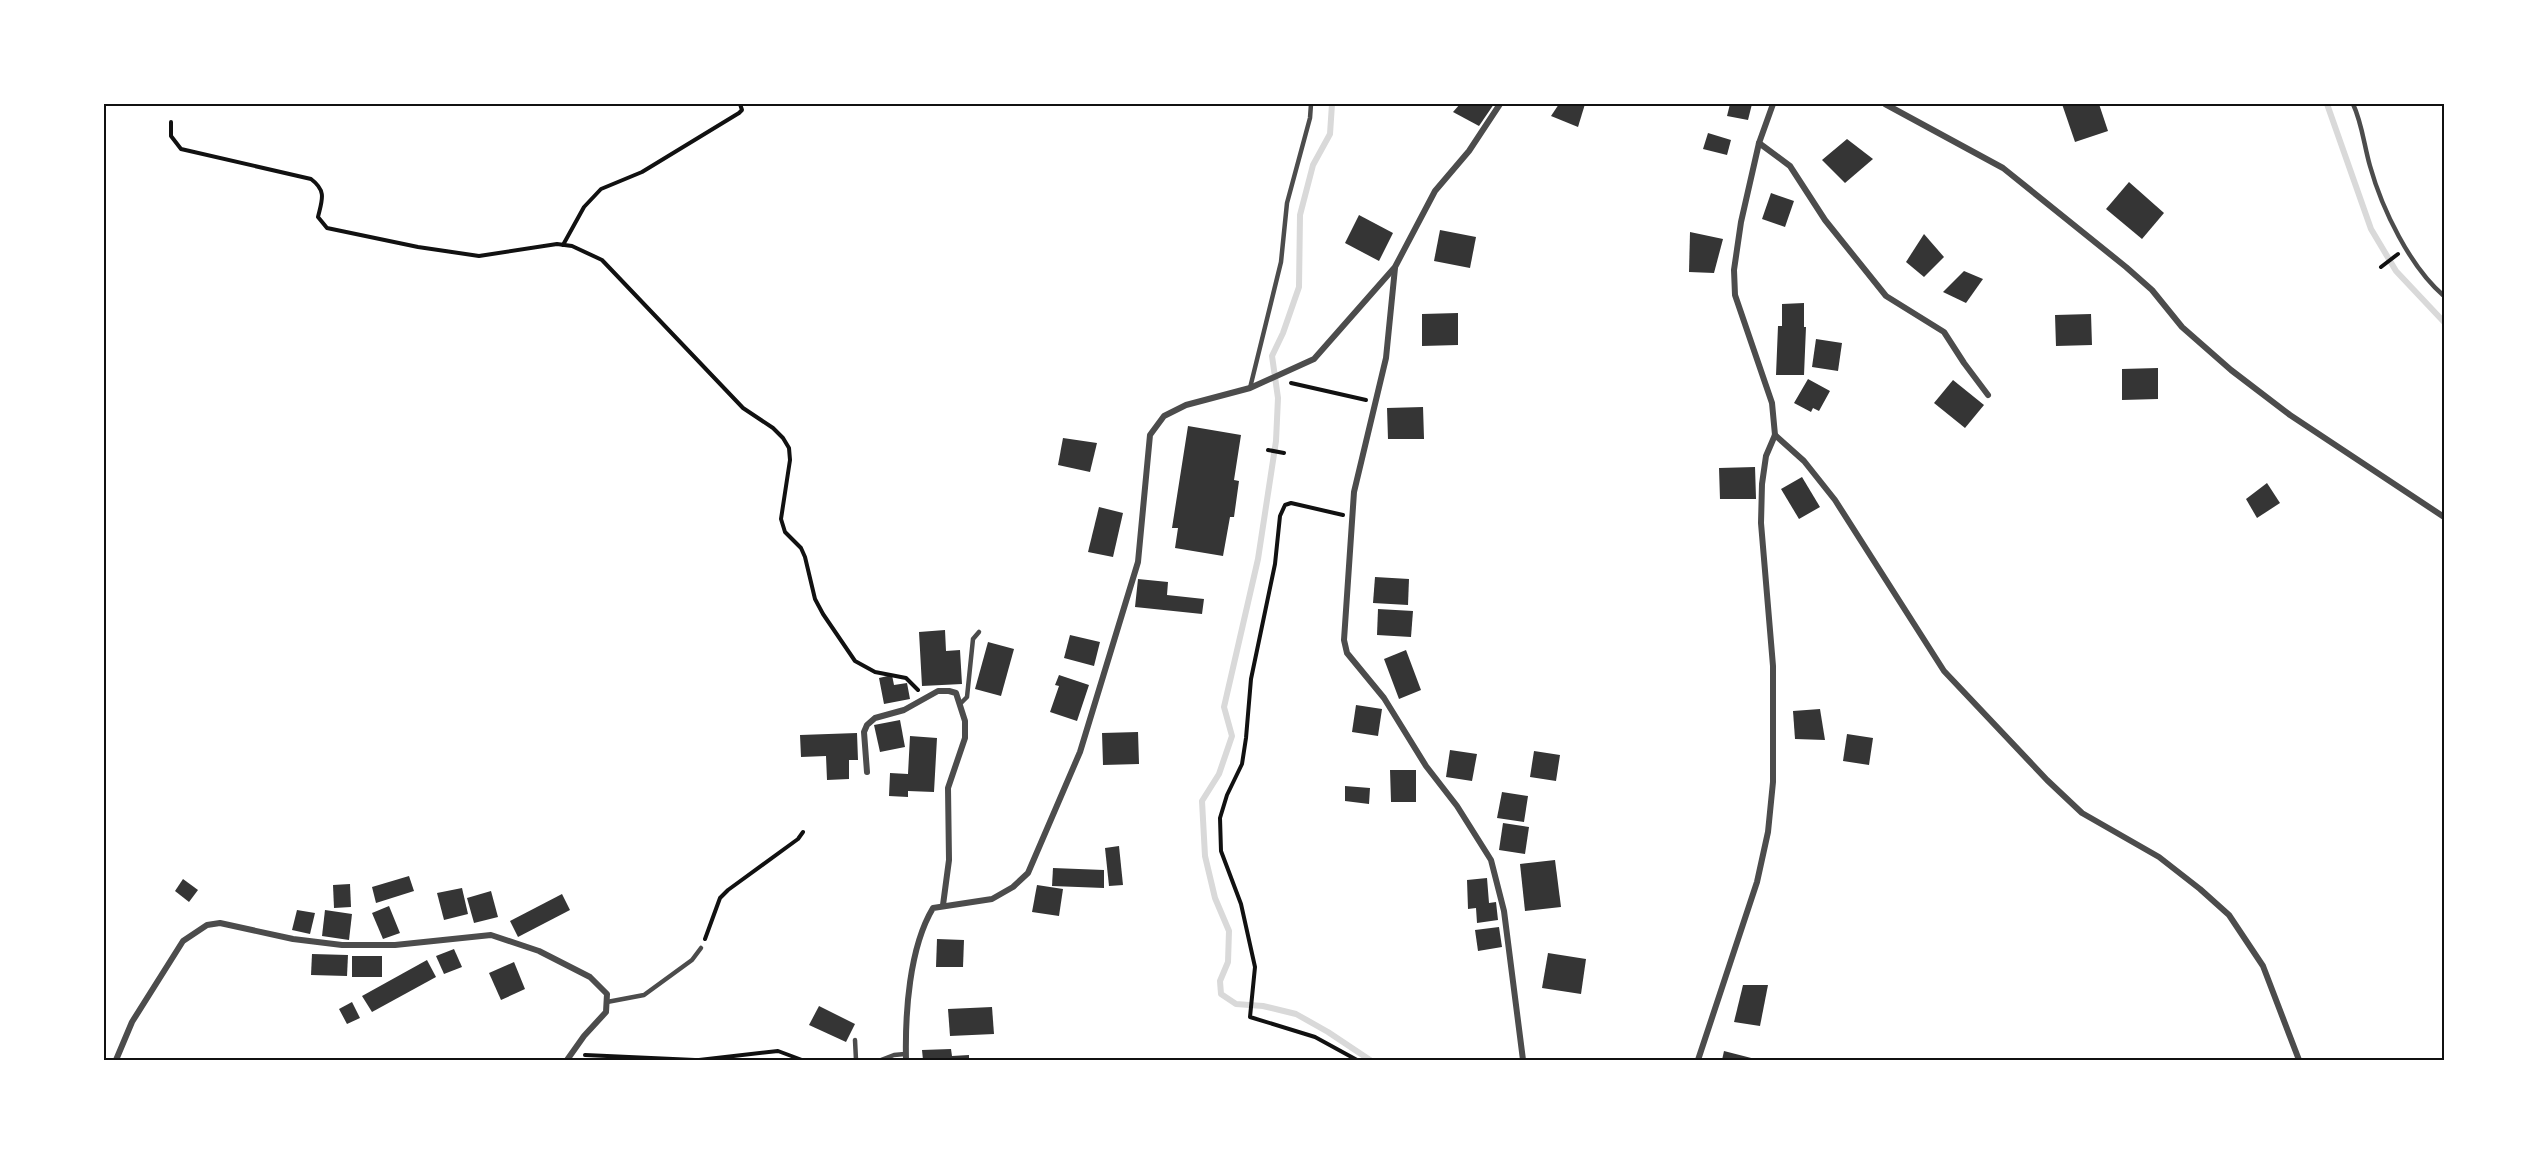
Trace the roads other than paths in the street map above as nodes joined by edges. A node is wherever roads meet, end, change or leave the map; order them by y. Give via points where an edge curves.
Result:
1 (1311, 104) edge
2 (1500, 104) edge
3 (1773, 104) edge
4 (1885, 104) edge
5 (2353, 104) edge
6 (1760, 143) junction
7 (1395, 267) junction
8 (2445, 296) edge
9 (1250, 388) junction
10 (1988, 395) dead end
11 (1774, 435) junction
12 (2445, 517) edge
13 (979, 632) dead end
14 (961, 703) junction
15 (867, 772) dead end
16 (944, 905) junction
17 (701, 948) road end
18 (607, 1002) junction
19 (855, 1040) dead end
20 (905, 1057) edge
21 (116, 1060) edge
22 (567, 1060) edge
23 (856, 1060) edge
24 (881, 1060) edge
25 (1523, 1060) edge
26 (1698, 1060) edge
27 (2299, 1060) edge

1 - 9 lane via 1287,203 1281,262
2 - 7 street via 1469,151 1435,191
3 - 6 street
4 - 12 street via 2003,168 2152,290 2182,327 2231,370 2290,416
5 - 8 lane via 2370,167 2399,237 2415,264
6 - 10 street via 1790,166 1825,220 1886,296 1944,332
6 - 11 street via 1741,222 1734,270 1735,295 1772,403
7 - 9 street via 1314,359
7 - 25 street via 1386,358 1354,492 1343,628 1347,653 1384,698 1491,860 1504,911
9 - 16 street via 1186,405 1164,416 1150,435 1138,562 1080,752 1028,873 992,899
11 - 26 street via 1766,456 1761,523 1773,666 1773,782 1768,832 1757,882
11 - 27 street via 1804,461 1835,500 1944,671 2047,780 2082,813 2159,857 2229,915 2263,966
13 - 14 lane via 973,639 967,697
14 - 15 street via 956,693 938,692 904,710 875,718 864,732
14 - 16 street via 965,738 948,788 949,860
16 - 20 street via 933,908 924,923 909,989
17 - 18 lane via 692,960 644,994
18 - 21 street via 606,994 590,977 539,951 491,935 394,945 342,945 220,923 207,925 183,941 132,1022
18 - 22 street via 606,1012
19 - 23 lane
20 - 24 lane via 894,1055

